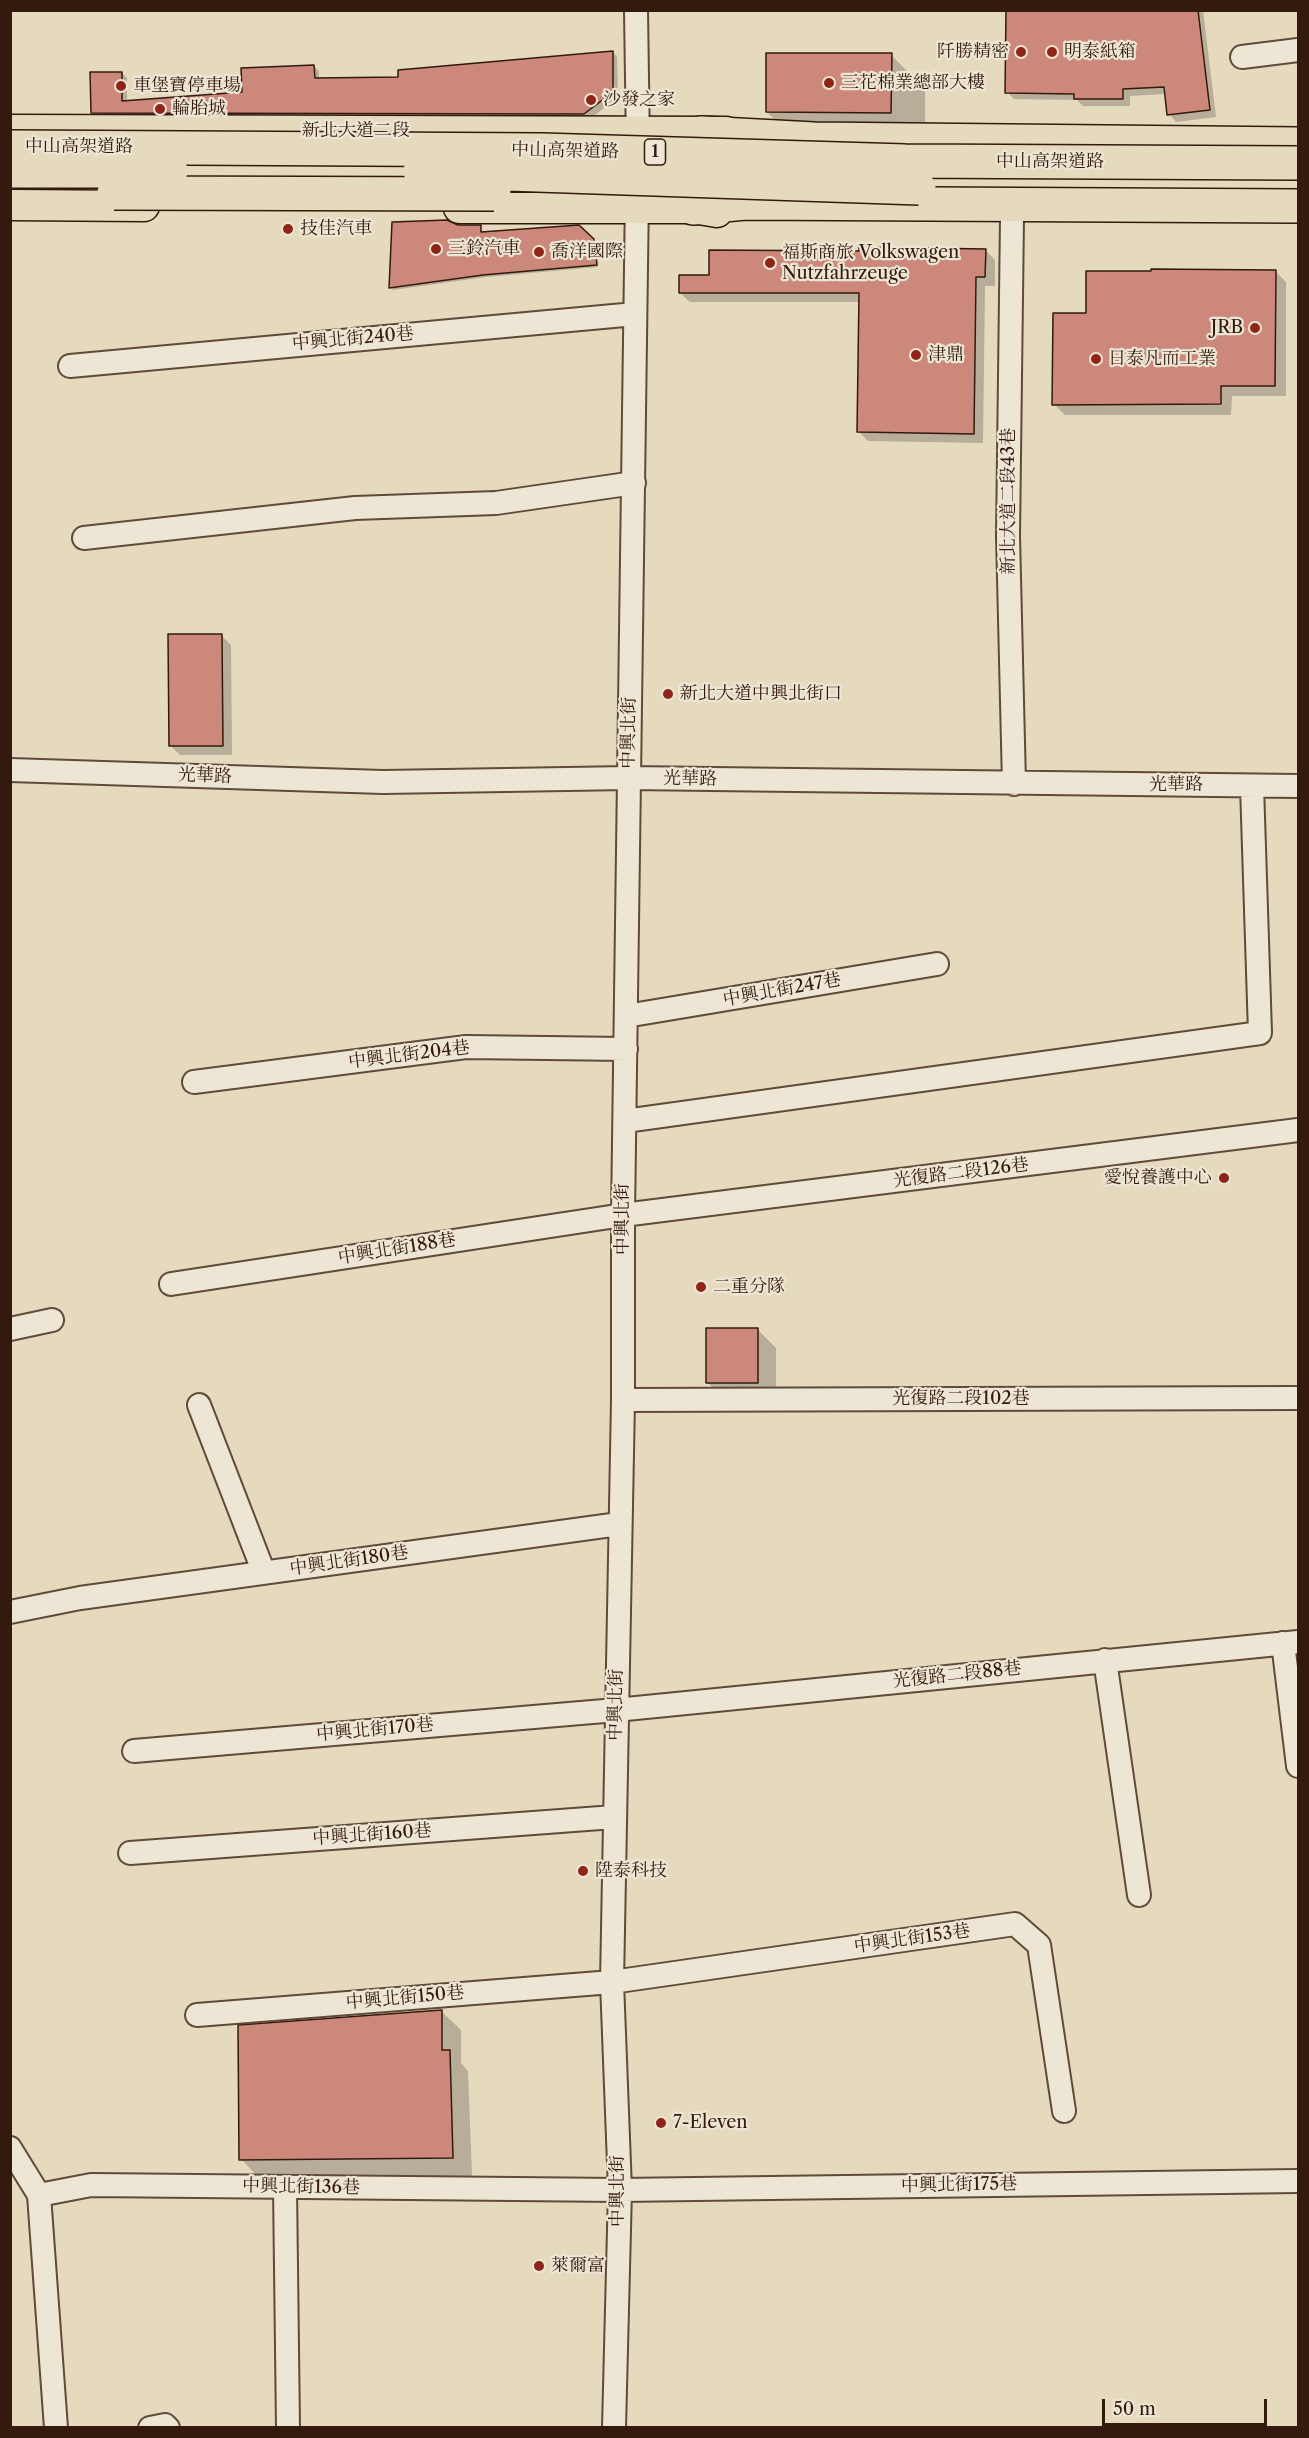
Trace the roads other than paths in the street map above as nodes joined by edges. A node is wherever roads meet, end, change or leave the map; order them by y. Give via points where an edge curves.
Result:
1 (636, 10) edge
2 (1299, 50) edge
3 (1242, 57) dead end
4 (10, 130) edge
5 (1299, 130) edge
6 (639, 132) junction
7 (701, 133) junction
8 (1299, 144) edge
9 (10, 147) edge
10 (1299, 163) edge
11 (10, 171) edge
12 (1299, 187) edge
13 (919, 188) junction
14 (10, 193) edge
15 (10, 205) edge
16 (1299, 206) edge
17 (693, 208) junction
18 (636, 210) junction
19 (1012, 217) junction
20 (1299, 218) edge
21 (635, 314) junction
22 (70, 366) dead end
23 (634, 483) junction
24 (84, 538) dead end
25 (10, 770) edge
26 (628, 778) junction
27 (1014, 784) junction
28 (1252, 786) junction
29 (1299, 786) edge
30 (937, 964) dead end
31 (626, 1017) junction
32 (626, 1049) junction
33 (194, 1083) dead end
34 (625, 1121) junction
35 (1299, 1130) edge
36 (623, 1215) junction
37 (171, 1284) dead end
38 (52, 1320) dead end
39 (10, 1329) edge
40 (1299, 1398) edge
41 (623, 1400) junction
42 (199, 1405) dead end
43 (619, 1524) junction
44 (264, 1573) junction
45 (10, 1612) edge
46 (1291, 1643) edge
47 (1105, 1660) junction
48 (616, 1710) junction
49 (134, 1750) dead end
50 (1299, 1766) edge
51 (614, 1817) junction
52 (130, 1853) dead end
53 (1139, 1895) dead end
54 (612, 1982) junction
55 (197, 2015) dead end
56 (1064, 2111) dead end
57 (10, 2148) edge
58 (1299, 2181) edge
59 (285, 2187) junction
60 (620, 2190) junction
61 (39, 2195) junction
62 (56, 2427) edge
63 (288, 2427) edge
64 (614, 2427) edge

1 - 6 street, 中興北街
2 - 3 street
4 - 6 main road, 新北大道二段 / 1
5 - 7 main road, 1 via 814,127
6 - 7 main road, 新北大道二段 / 1
6 - 18 street, 中興北街
7 - 8 highway via 814,140
9 - 10 highway, 中山高架道路 / 1, bridge via 542,150 905,161
11 - 13 highway, bridge via 409,170
12 - 13 highway, 中山高架道路 / 1
13 - 14 highway, 中山高架道路 / 1, bridge via 410,196
15 - 18 main road
16 - 17 highway via 745,203
17 - 18 main road
17 - 19 main road via 744,216
18 - 21 street, 中興北街
19 - 20 main road
19 - 27 street, 新北大道二段43巷 via 1008,536
21 - 22 street, 中興北街240巷
21 - 23 street, 中興北街
23 - 24 street via 496,503 355,508
23 - 26 street, 中興北街
25 - 26 street, 光華路 via 383,782
26 - 27 street, 光華路
26 - 31 street, 中興北街
27 - 28 street, 光華路
28 - 29 street, 光華路
28 - 34 street via 1260,1033
30 - 31 street, 中興北街247巷
31 - 32 street, 中興北街
32 - 33 street, 中興北街204巷 via 466,1047
32 - 34 street, 中興北街
34 - 36 street, 中興北街
35 - 36 street, 光復路二段126巷
36 - 37 street, 中興北街188巷
36 - 41 street, 中興北街
38 - 39 street
40 - 41 street, 光復路二段102巷
41 - 43 street, 中興北街
42 - 44 street
43 - 44 street, 中興北街180巷
43 - 48 street, 中興北街
44 - 45 street, 中興北街180巷 via 80,1598
46 - 47 street, 光復路二段88巷
46 - 50 street
47 - 48 street, 光復路二段88巷
47 - 53 street
48 - 49 street, 中興北街170巷
48 - 51 street, 中興北街
51 - 52 street, 中興北街160巷
51 - 54 street, 中興北街
54 - 55 street, 中興北街150巷
54 - 56 street, 中興北街153巷 via 1015,1924 1039,1945
54 - 60 street, 中興北街
57 - 61 street
58 - 60 street, 中興北街175巷
59 - 60 street, 中興北街136巷
59 - 61 street, 中興北街136巷 via 91,2185
59 - 63 street
60 - 64 street, 中興北街
61 - 62 street

